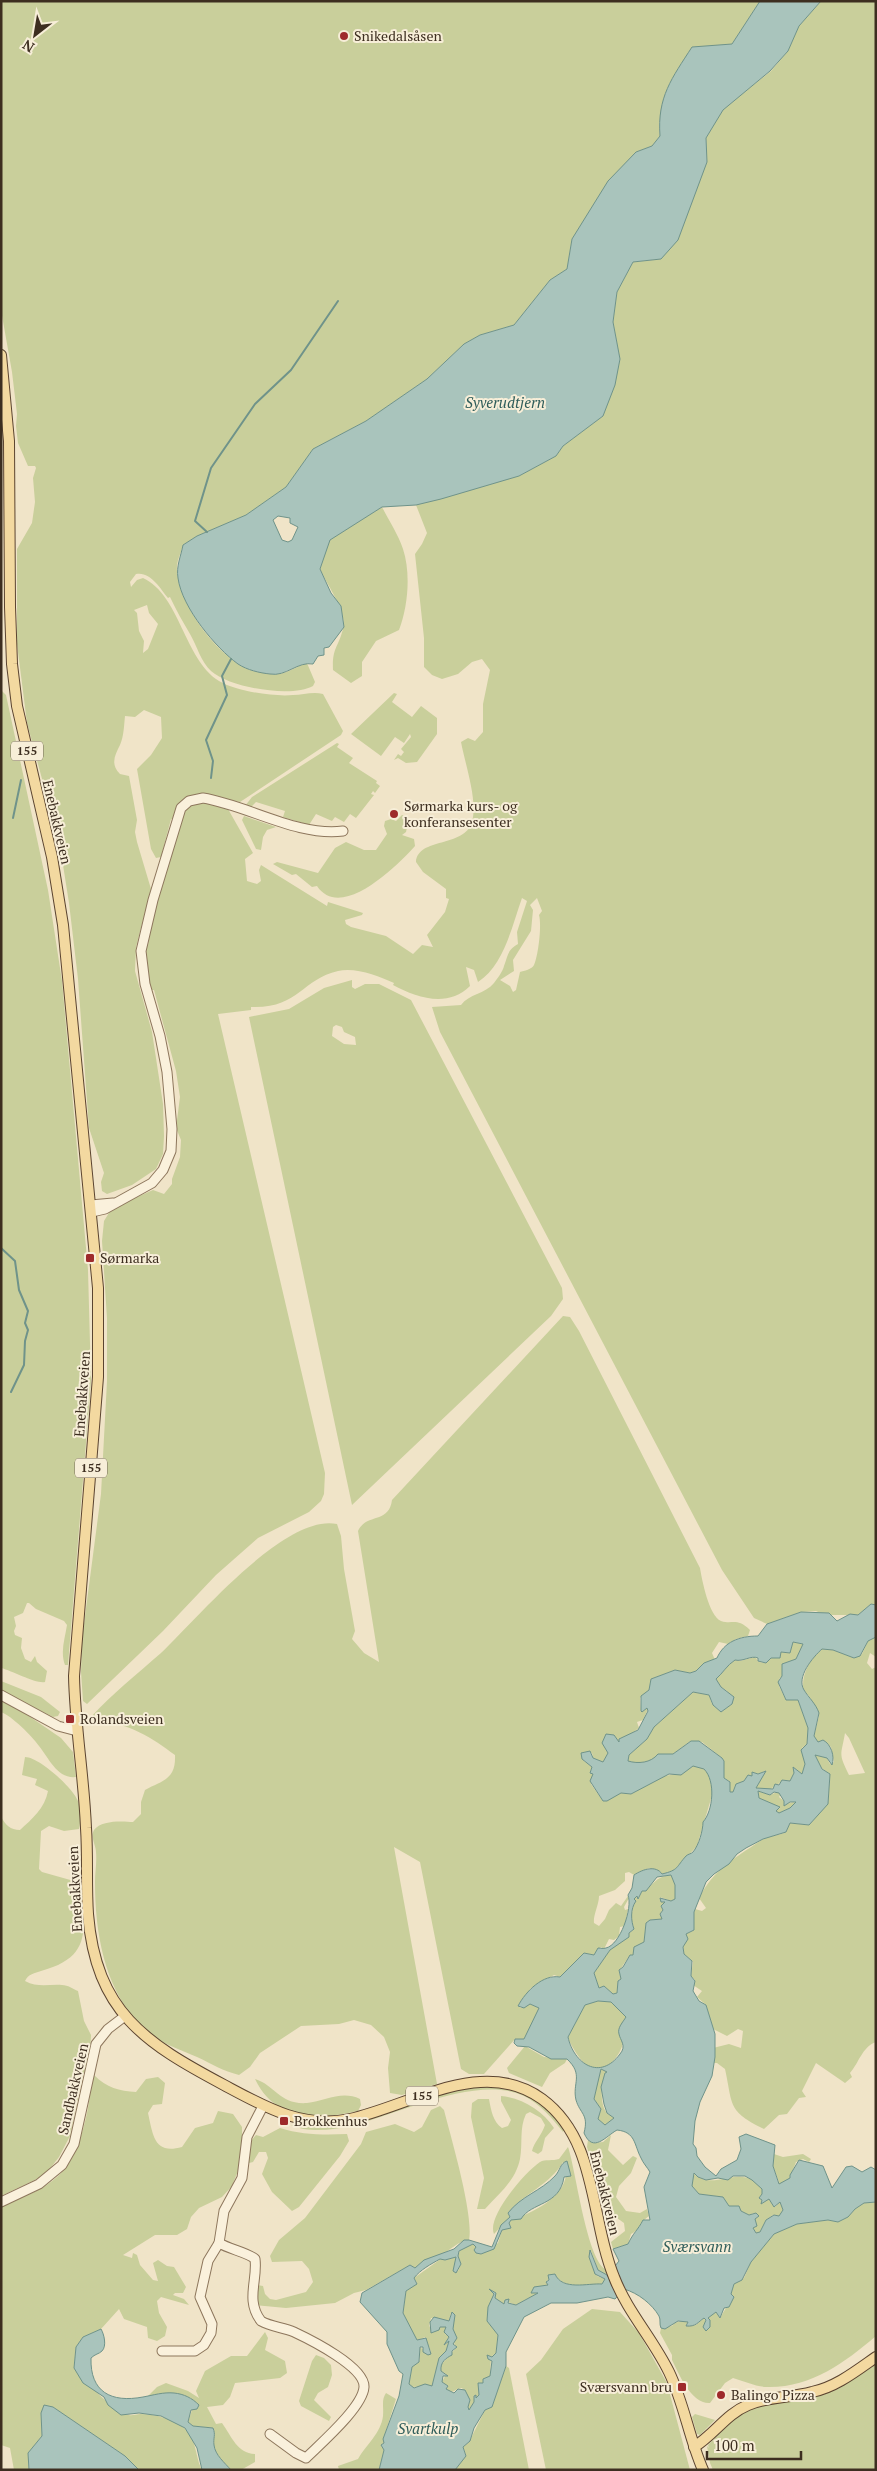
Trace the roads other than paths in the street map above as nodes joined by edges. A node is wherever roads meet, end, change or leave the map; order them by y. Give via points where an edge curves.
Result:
1 (1, 355) edge
2 (343, 831) dead end
3 (92, 1208) junction
4 (1, 1695) edge
5 (77, 1731) junction
6 (125, 2016) junction
7 (263, 2106) junction
8 (1, 2202) edge
9 (219, 2244) junction
10 (162, 2351) dead end
11 (876, 2357) edge
12 (270, 2434) dead end
13 (694, 2447) junction
14 (703, 2470) edge

1 - 3 main road, Enebakkveien / 155 via 9,422 12,664 17,706 50,848 62,918
2 - 3 street via 324,832 203,798 189,801 182,808 153,900 142,951 144,984 167,1072 171,1150 156,1180 113,1203
3 - 5 main road, Enebakkveien / 155 via 99,1345 74,1662
4 - 5 street via 58,1726
5 - 6 main road, Enebakkveien / 155 via 86,1823 91,1936 103,1979
6 - 7 main road, Enebakkveien / 155 via 169,2055
6 - 8 street, Sandbakkveien via 96,2044 74,2144 62,2166 39,2184
7 - 9 street via 247,2137 242,2178 224,2211
7 - 13 main road, Enebakkveien / 155 via 292,2118 332,2121 362,2116 468,2083 501,2082 529,2091 556,2111 575,2138 584,2160 604,2246 619,2288 669,2373
9 - 10 street via 208,2261 200,2296 212,2324 211,2333 195,2351
9 - 12 street via 255,2258 252,2296 262,2321 310,2340 356,2370 363,2382 364,2389 351,2410 306,2458
11 - 13 main road via 845,2379 822,2390 745,2406
13 - 14 main road, Enebakkveien / 155

